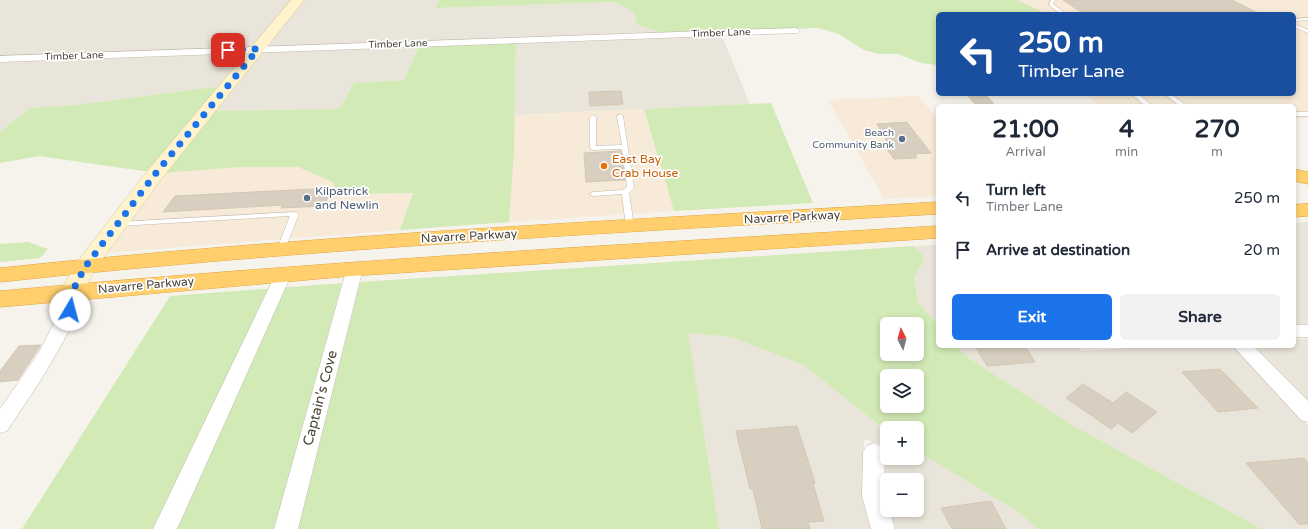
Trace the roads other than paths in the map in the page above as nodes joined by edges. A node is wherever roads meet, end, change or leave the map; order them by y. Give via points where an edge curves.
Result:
1 (298, 0) edge
2 (1053, 0) edge
3 (1062, 12) edge
4 (1296, 20) edge
5 (1308, 20) edge
6 (1296, 26) edge
7 (795, 31) dead end
8 (1308, 32) edge
9 (258, 49) junction
10 (0, 59) edge
11 (1137, 96) edge
12 (1170, 96) edge
13 (1147, 104) edge
14 (1181, 104) edge
15 (1296, 114) edge
16 (1308, 114) edge
17 (620, 116) dead end
18 (593, 117) dead end
19 (625, 146) junction
20 (1296, 175) edge
21 (1308, 178) edge
22 (1296, 186) edge
23 (1308, 186) edge
24 (625, 192) junction
25 (593, 194) dead end
26 (936, 208) edge
27 (1308, 210) edge
28 (1296, 211) edge
29 (119, 224) junction
30 (630, 226) junction
31 (936, 232) edge
32 (282, 249) junction
33 (85, 267) junction
34 (355, 268) junction
35 (284, 273) junction
36 (0, 276) edge
37 (72, 292) junction
38 (0, 299) edge
39 (1296, 331) edge
40 (1308, 331) edge
41 (1244, 348) edge
42 (1308, 414) edge
43 (0, 425) edge
44 (874, 452) dead end
45 (165, 529) edge
46 (286, 529) edge
47 (883, 529) edge

1 - 9 street
2 - 3 lane via 1052,4
4 - 5 lane
6 - 8 lane
7 - 9 street, Timber Lane
9 - 10 street, Timber Lane
9 - 29 street via 156,173
11 - 13 lane
12 - 14 lane
15 - 16 lane
17 - 19 lane
18 - 19 lane via 592,148
19 - 24 lane via 631,188
20 - 21 highway
22 - 23 highway
24 - 25 lane
24 - 30 lane
26 - 30 highway, Navarre Parkway
27 - 28 highway
29 - 32 lane via 296,214
29 - 33 street
30 - 32 highway, Navarre Parkway
31 - 34 highway, Navarre Parkway
32 - 33 highway, Navarre Parkway
33 - 36 highway, Navarre Parkway
33 - 37 street
34 - 35 highway, Navarre Parkway
34 - 46 street, Captain's Cove
35 - 37 highway, Navarre Parkway
35 - 45 street
37 - 38 highway, Navarre Parkway
37 - 43 street via 70,310 45,358
39 - 40 street
41 - 42 street
44 - 47 street via 873,496

